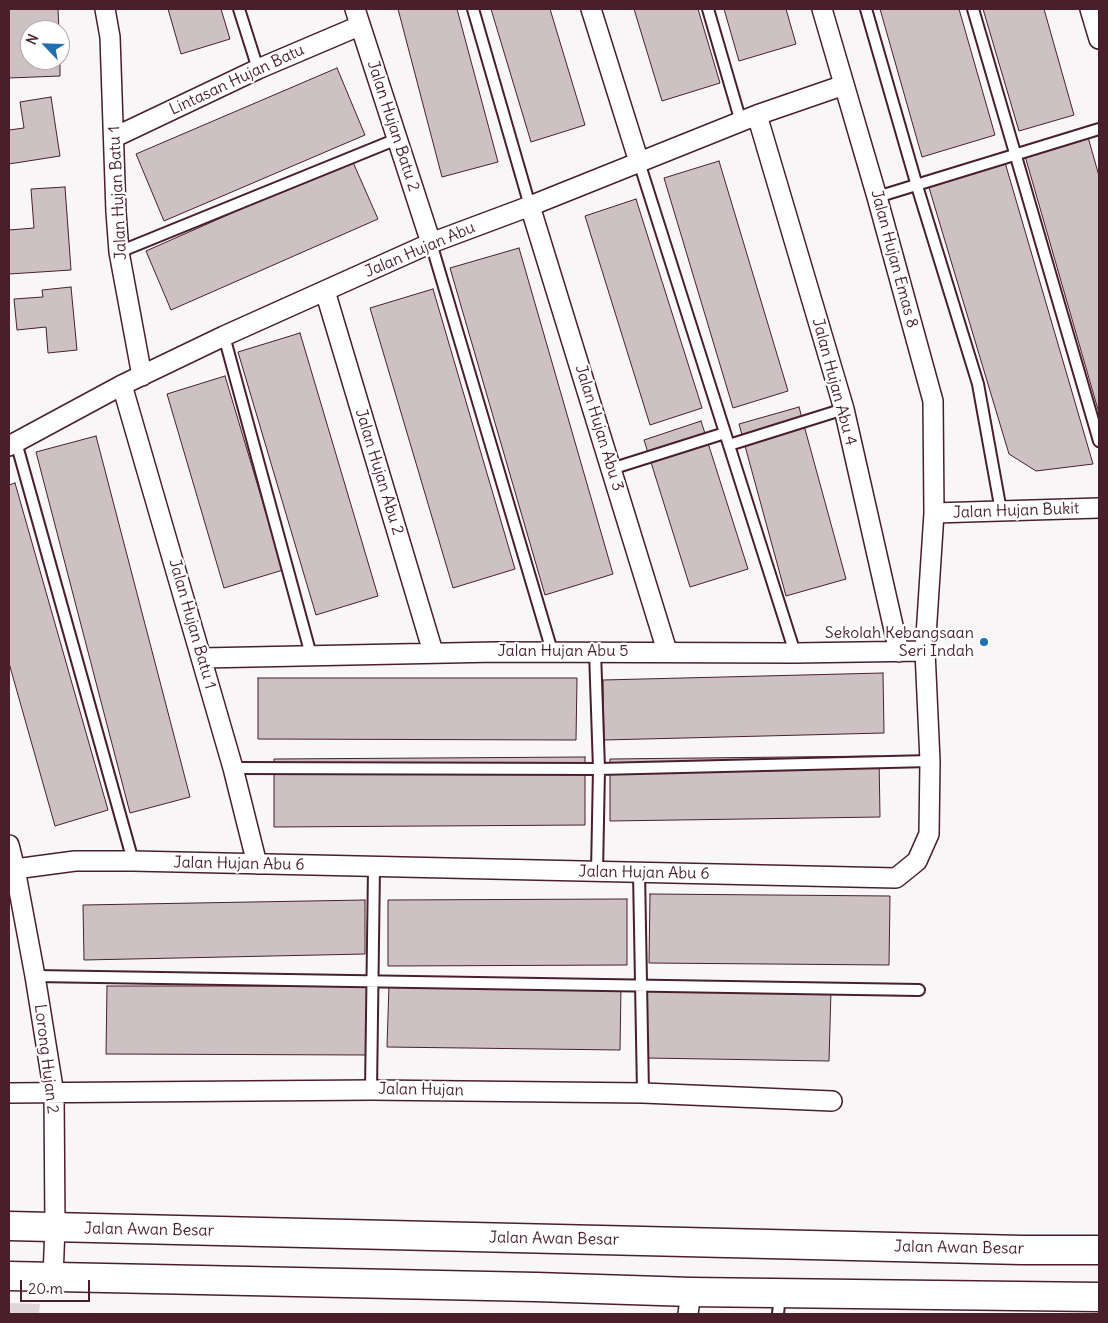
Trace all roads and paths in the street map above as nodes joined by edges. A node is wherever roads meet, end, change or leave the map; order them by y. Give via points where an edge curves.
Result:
1 (105, 9) edge
2 (239, 9) edge
3 (473, 9) edge
4 (592, 9) edge
5 (708, 9) edge
6 (822, 9) edge
7 (866, 9) edge
8 (973, 9) edge
9 (1090, 9) edge
10 (357, 17) edge
11 (1099, 39) edge
12 (258, 69) junction
13 (844, 85) junction
14 (749, 118) junction
15 (1099, 129) edge
16 (115, 137) junction
17 (397, 139) junction
18 (1015, 154) junction
19 (638, 162) junction
20 (917, 186) junction
21 (877, 197) junction
22 (530, 206) junction
23 (431, 243) junction
24 (120, 252) junction
25 (325, 291) junction
26 (224, 336) junction
27 (142, 376) junction
28 (122, 385) junction
29 (844, 409) junction
30 (725, 433) junction
31 (1099, 441) edge
32 (12, 444) edge
33 (729, 445) junction
34 (611, 469) junction
35 (1099, 508) edge
36 (1001, 511) junction
37 (934, 514) junction
38 (552, 651) junction
39 (595, 651) junction
40 (668, 651) junction
41 (925, 651) junction
42 (434, 652) junction
43 (898, 652) junction
44 (795, 653) junction
45 (312, 655) junction
46 (202, 658) junction
47 (930, 761) junction
48 (233, 768) junction
49 (599, 769) junction
50 (9, 845) edge
51 (133, 861) junction
52 (258, 864) junction
53 (374, 868) junction
54 (15, 869) junction
55 (597, 872) junction
56 (639, 872) junction
57 (34, 976) junction
58 (373, 980) junction
59 (642, 986) junction
60 (919, 990) dead end
61 (371, 1090) junction
62 (9, 1093) edge
63 (643, 1093) junction
64 (54, 1094) junction
65 (832, 1101) dead end
66 (9, 1226) edge
67 (55, 1227) junction
68 (1099, 1250) edge
69 (9, 1276) edge
70 (53, 1277) junction
71 (1099, 1297) edge
72 (690, 1303) edge
73 (779, 1304) edge

1 - 16 street, Jalan Hujan Batu 1 via 110,37
2 - 12 lane
3 - 22 lane
4 - 19 street
5 - 14 lane
6 - 13 street, Jalan Hujan Emas 8
7 - 20 lane
8 - 18 lane
9 - 11 street
10 - 12 street, Lintasan Hujan Batu
10 - 17 street, Jalan Hujan Batu 2
12 - 16 street, Lintasan Hujan Batu
13 - 14 street, Jalan Hujan Abu
13 - 21 street, Jalan Hujan Emas 8
14 - 19 street, Jalan Hujan Abu
14 - 29 street, Jalan Hujan Abu 4
15 - 18 lane
16 - 24 street, Jalan Hujan Batu 1
17 - 23 street, Jalan Hujan Batu 2
17 - 24 lane
18 - 20 lane
18 - 31 lane
19 - 22 street, Jalan Hujan Abu
19 - 30 lane
20 - 21 lane
20 - 36 lane via 978,384
21 - 37 street, Jalan Hujan Emas 8 via 932,401
22 - 23 street, Jalan Hujan Abu
22 - 34 street, Jalan Hujan Abu 3
23 - 25 street, Jalan Hujan Abu
23 - 38 lane
24 - 27 street, Jalan Hujan Batu 1
25 - 26 street, Jalan Hujan Abu
25 - 42 street, Jalan Hujan Abu 2
26 - 27 street, Jalan Hujan Abu
26 - 45 lane
27 - 28 street, Jalan Hujan Abu
28 - 32 street, Jalan Hujan Abu
28 - 46 street, Jalan Hujan Batu 1
29 - 33 lane
29 - 43 street, Jalan Hujan Abu 4
30 - 33 lane
30 - 34 lane
32 - 51 lane
33 - 44 lane
34 - 40 street, Jalan Hujan Abu 3
35 - 36 street, Jalan Hujan Bukit
36 - 37 street, Jalan Hujan Bukit
37 - 41 street, Jalan Hujan Abu 6
38 - 39 street, Jalan Hujan Abu 5
38 - 42 street, Jalan Hujan Abu 5
39 - 40 street, Jalan Hujan Abu 5
39 - 49 lane
40 - 44 street, Jalan Hujan Abu 5
41 - 43 street, Jalan Hujan Abu 5
41 - 47 street, Jalan Hujan Abu 6
42 - 45 street, Jalan Hujan Abu 5
43 - 44 street, Jalan Hujan Abu 5
45 - 46 street, Jalan Hujan Abu 5
46 - 48 street, Jalan Hujan Batu 1
47 - 49 lane
47 - 56 street, Jalan Hujan Abu 6 via 929,834 917,861 896,878
48 - 49 lane
48 - 52 street, Jalan Hujan Batu 1
49 - 55 lane
50 - 54 street, Lorong Hujan 2
51 - 52 street, Jalan Hujan Abu 6
51 - 54 street, Jalan Hujan Abu 6 via 75,861
52 - 53 street, Jalan Hujan Abu 6
53 - 55 street, Jalan Hujan Abu 6
53 - 58 lane
54 - 57 street, Lorong Hujan 2
55 - 56 street, Jalan Hujan Abu 6
56 - 59 lane
57 - 58 lane
57 - 64 street, Lorong Hujan 2
58 - 59 lane
58 - 61 lane
59 - 60 lane
59 - 63 lane
61 - 63 street, Jalan Hujan
61 - 64 street, Jalan Hujan
62 - 64 street, Jalan Hujan
63 - 65 street, Jalan Hujan
64 - 67 street, Lorong Hujan 2
66 - 67 main road, Jalan Awan Besar
67 - 68 main road, Jalan Awan Besar
67 - 70 street, Lorong Hujan 2
69 - 70 main road
70 - 72 main road via 536,1287
71 - 73 main road
72 - 73 main road

